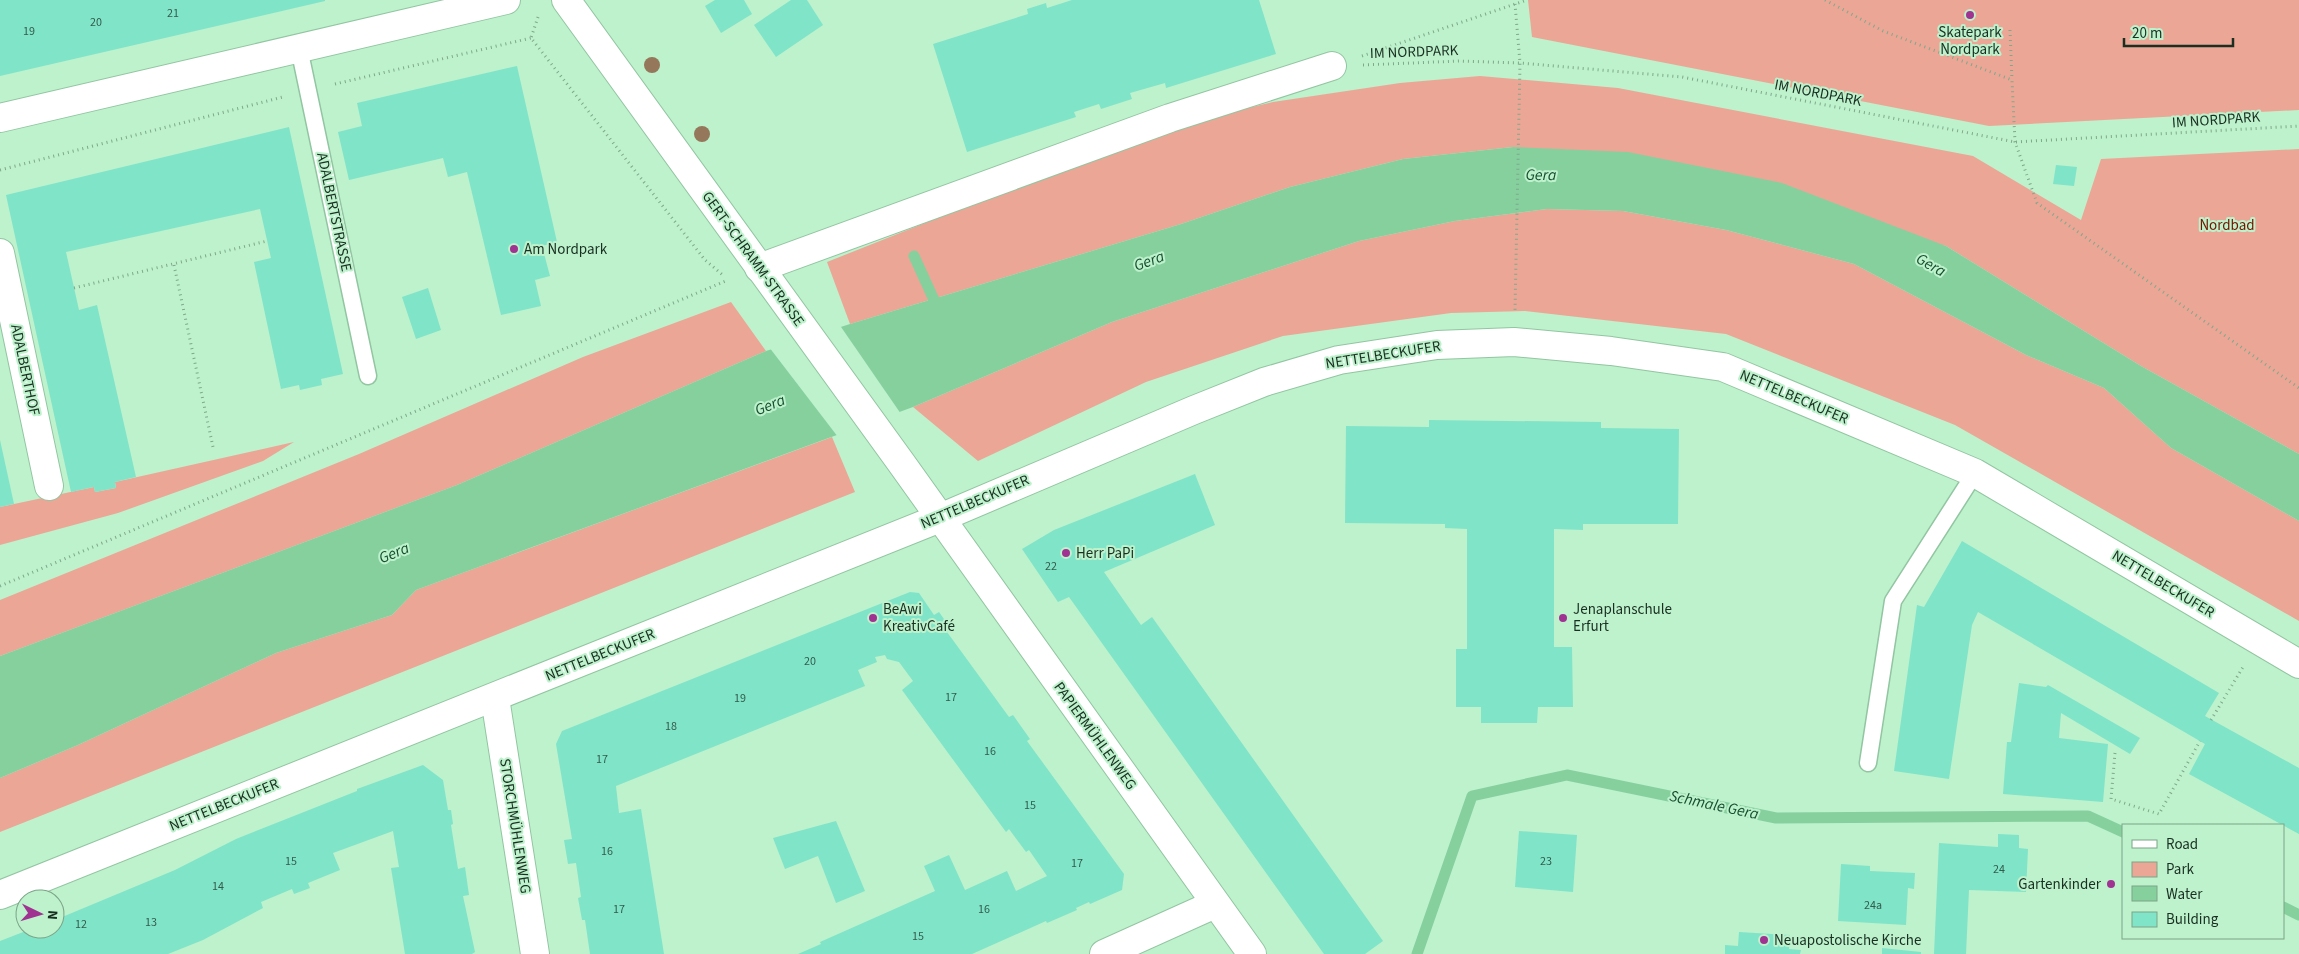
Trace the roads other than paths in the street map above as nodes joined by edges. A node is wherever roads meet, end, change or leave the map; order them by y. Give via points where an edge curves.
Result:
1 (506, 0) edge
2 (566, 0) edge
3 (299, 48) junction
4 (1332, 66) road end
5 (0, 118) edge
6 (0, 254) edge
7 (766, 278) junction
8 (368, 376) dead end
9 (1975, 473) junction
10 (49, 486) dead end
11 (940, 518) junction
12 (2299, 664) edge
13 (494, 698) junction
14 (1868, 763) dead end
15 (0, 895) edge
16 (1215, 904) junction
17 (535, 954) edge
18 (1104, 954) edge
19 (1252, 954) edge

1 - 3 street
2 - 7 street, GERT-SCHRAMM-STRASSE
3 - 5 street
3 - 8 lane, ADALBERTSTRASSE
4 - 7 street via 1170,118
6 - 10 street, ADALBERTHOF
7 - 11 street, GERT-SCHRAMM-STRASSE
9 - 11 street, NETTELBECKUFER via 1723,367 1610,350 1514,342 1437,345 1339,360 1264,382
9 - 12 street, NETTELBECKUFER
9 - 14 lane via 1893,601
11 - 13 street, NETTELBECKUFER
11 - 16 street, PAPIERMÜHLENWEG
13 - 15 street, NETTELBECKUFER
13 - 17 street, STORCHMÜHLENWEG
16 - 18 street
16 - 19 street, PAPIERMÜHLENWEG

